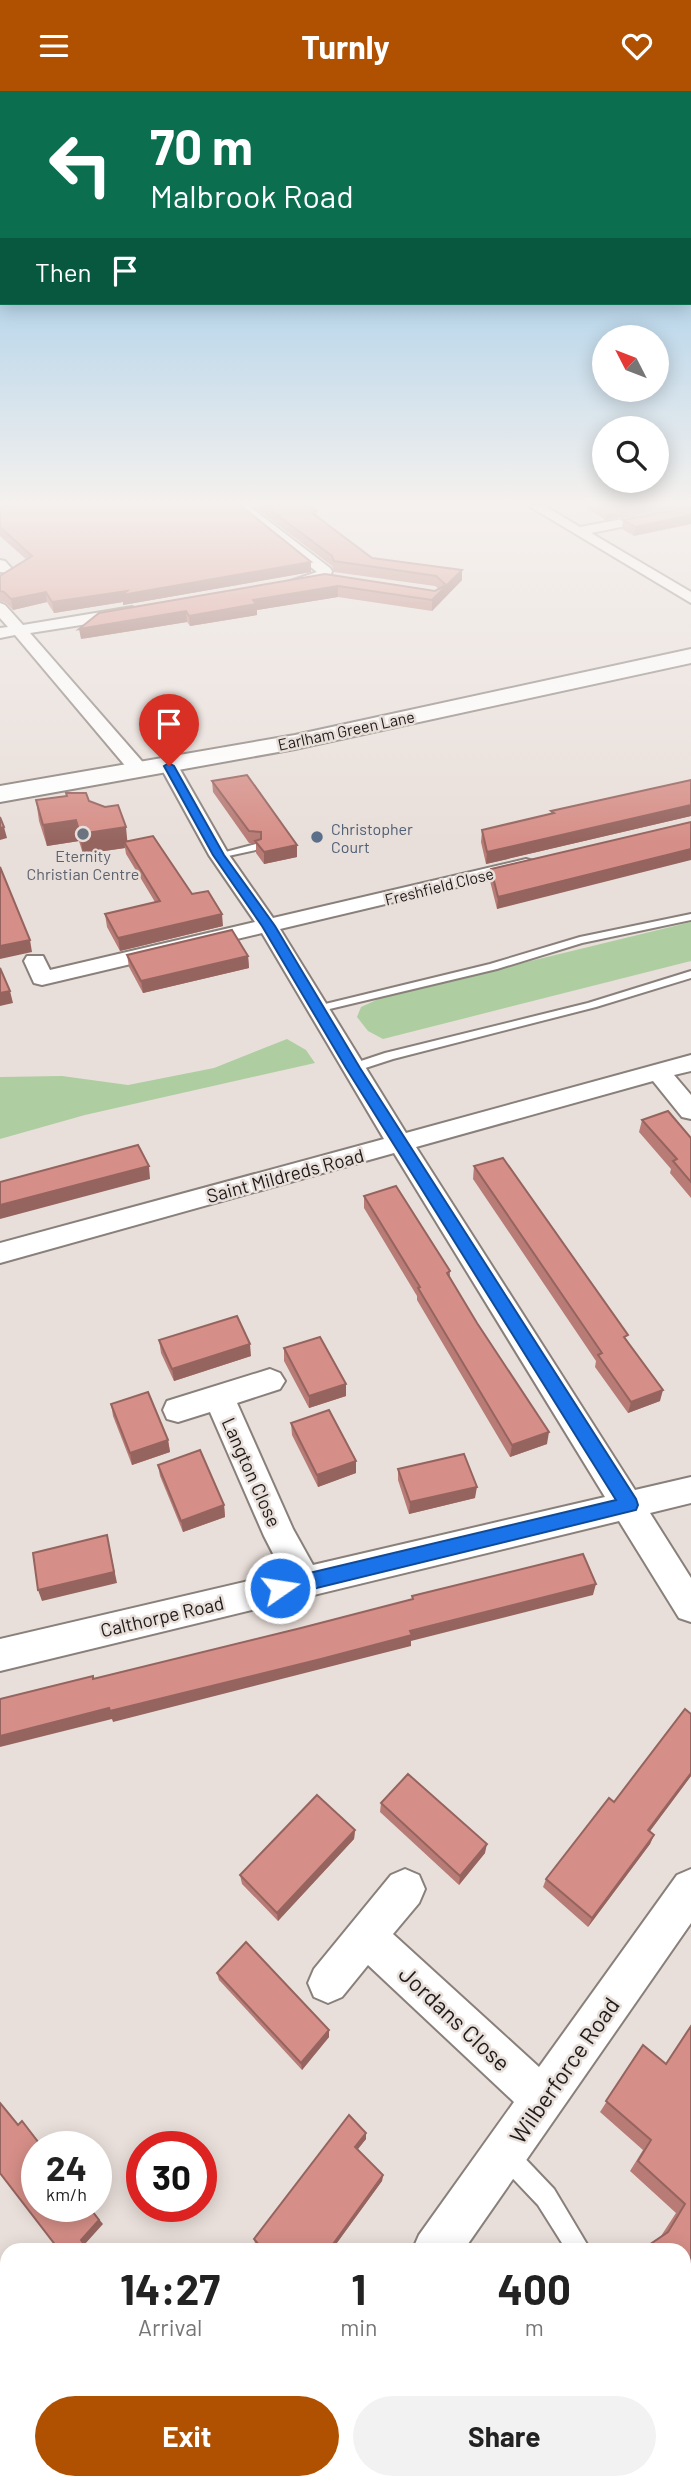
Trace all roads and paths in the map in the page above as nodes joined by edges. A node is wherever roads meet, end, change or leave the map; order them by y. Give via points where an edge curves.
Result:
1 (9, 618) edge
2 (92, 618) edge
3 (20, 629) junction
4 (0, 633) edge
5 (691, 656) edge
6 (169, 766) junction
7 (140, 771) junction
8 (0, 794) edge
9 (256, 847) edge
10 (219, 855) junction
11 (542, 861) edge
12 (691, 917) edge
13 (268, 926) junction
14 (691, 974) edge
15 (42, 978) dead end
16 (317, 1009) junction
17 (691, 1063) edge
18 (353, 1068) junction
19 (658, 1072) junction
20 (691, 1111) edge
21 (402, 1143) junction
22 (0, 1253) edge
23 (270, 1381) dead end
24 (219, 1397) junction
25 (178, 1410) dead end
26 (691, 1490) edge
27 (629, 1505) junction
28 (305, 1583) junction
29 (691, 1607) edge
30 (0, 1655) edge
31 (405, 1889) dead end
32 (691, 1889) edge
33 (366, 1936) junction
34 (328, 1983) dead end
35 (543, 2100) junction
36 (505, 2153) junction
37 (441, 2243) edge
38 (575, 2243) edge

1 - 3 street
2 - 3 street
3 - 4 street
3 - 7 street
5 - 6 street, Earlham Green Lane
6 - 7 street, Earlham Green Lane
6 - 10 street
7 - 8 street, Earlham Green Lane
9 - 10 lane
10 - 13 street
11 - 13 street, Freshfield Close
12 - 16 lane via 580,940 493,967
13 - 15 street, Freshfield Close
13 - 16 street
14 - 18 lane
16 - 18 street
17 - 19 street, Saint Mildreds Road
18 - 21 street
19 - 20 street
19 - 21 street, Saint Mildreds Road
21 - 22 street, Saint Mildreds Road
21 - 27 street
23 - 24 street, Langton Close
24 - 25 street, Langton Close
24 - 28 street, Langton Close
26 - 27 street, Calthorpe Road
27 - 28 street, Calthorpe Road
27 - 29 street
28 - 30 street, Calthorpe Road
31 - 33 street
32 - 35 street, Wilberforce Road
33 - 34 street
33 - 35 street, Jordans Close
35 - 36 street, Wilberforce Road
36 - 37 street, Wilberforce Road
36 - 38 lane via 546,2197

